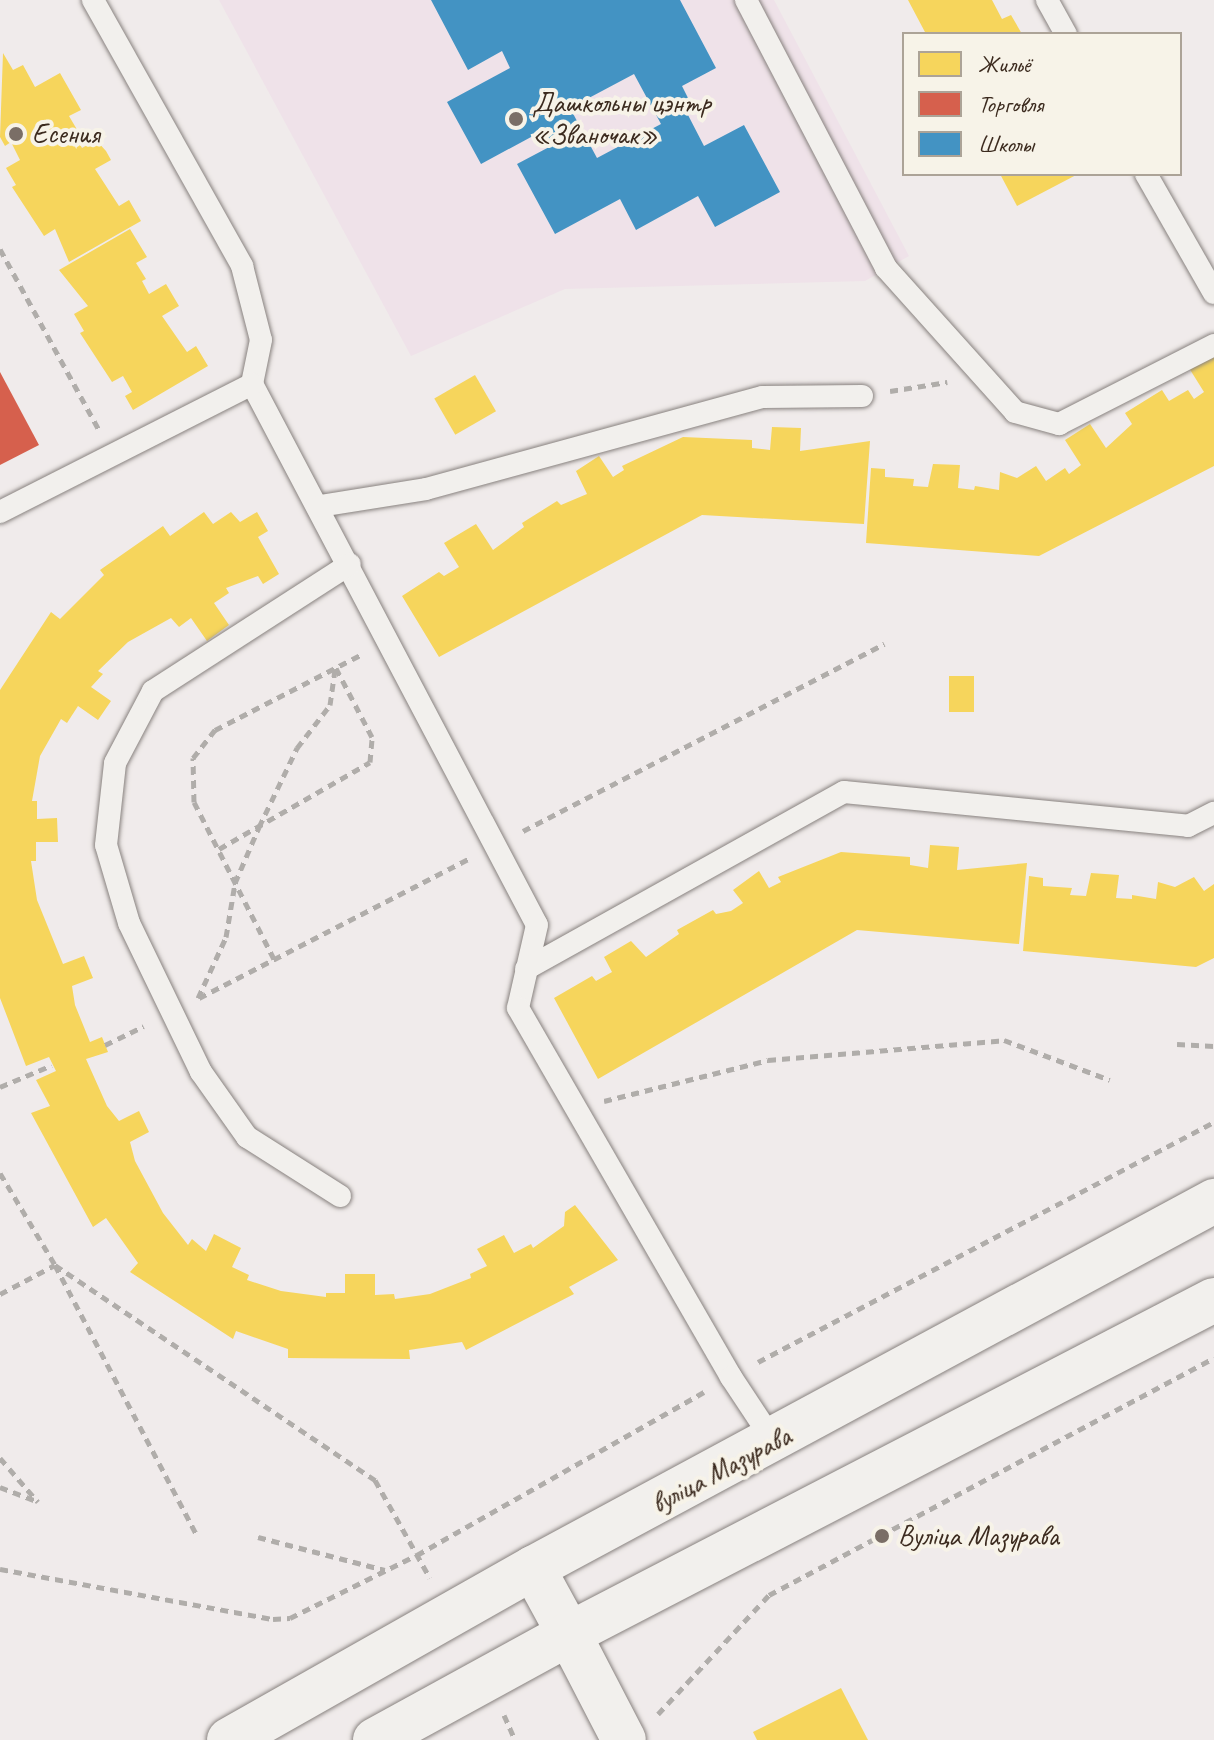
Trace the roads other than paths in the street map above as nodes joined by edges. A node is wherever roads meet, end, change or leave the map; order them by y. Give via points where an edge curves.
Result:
1 (93, 0) edge
2 (746, 0) edge
3 (1047, 0) edge
4 (1065, 32) edge
5 (1147, 176) edge
6 (1214, 293) edge
7 (1214, 345) edge
8 (252, 384) junction
9 (862, 396) road end
10 (320, 506) junction
11 (0, 512) edge
12 (350, 564) junction
13 (1214, 813) edge
14 (526, 969) junction
15 (340, 1196) dead end
16 (1214, 1201) edge
17 (1214, 1300) edge
18 (774, 1442) junction
19 (533, 1568) junction
20 (569, 1634) junction
21 (636, 1730) edge
22 (229, 1740) edge
23 (375, 1740) edge

1 - 8 lane via 242,266 261,340
2 - 7 lane via 886,268 1015,412 1059,424
3 - 4 lane
5 - 6 lane
8 - 10 lane
8 - 11 lane
9 - 10 lane via 763,397 426,489
10 - 12 lane
12 - 14 lane via 537,925
12 - 15 lane via 153,691 115,763 106,845 129,923 201,1072 247,1137
13 - 14 lane via 1188,826 844,792
14 - 18 lane via 518,1008 731,1377
16 - 18 main road, вуліца Мазурава
17 - 20 main road
18 - 19 main road, вуліца Мазурава
19 - 20 main road
19 - 22 main road, вуліца Мазурава
20 - 21 main road
20 - 23 main road

